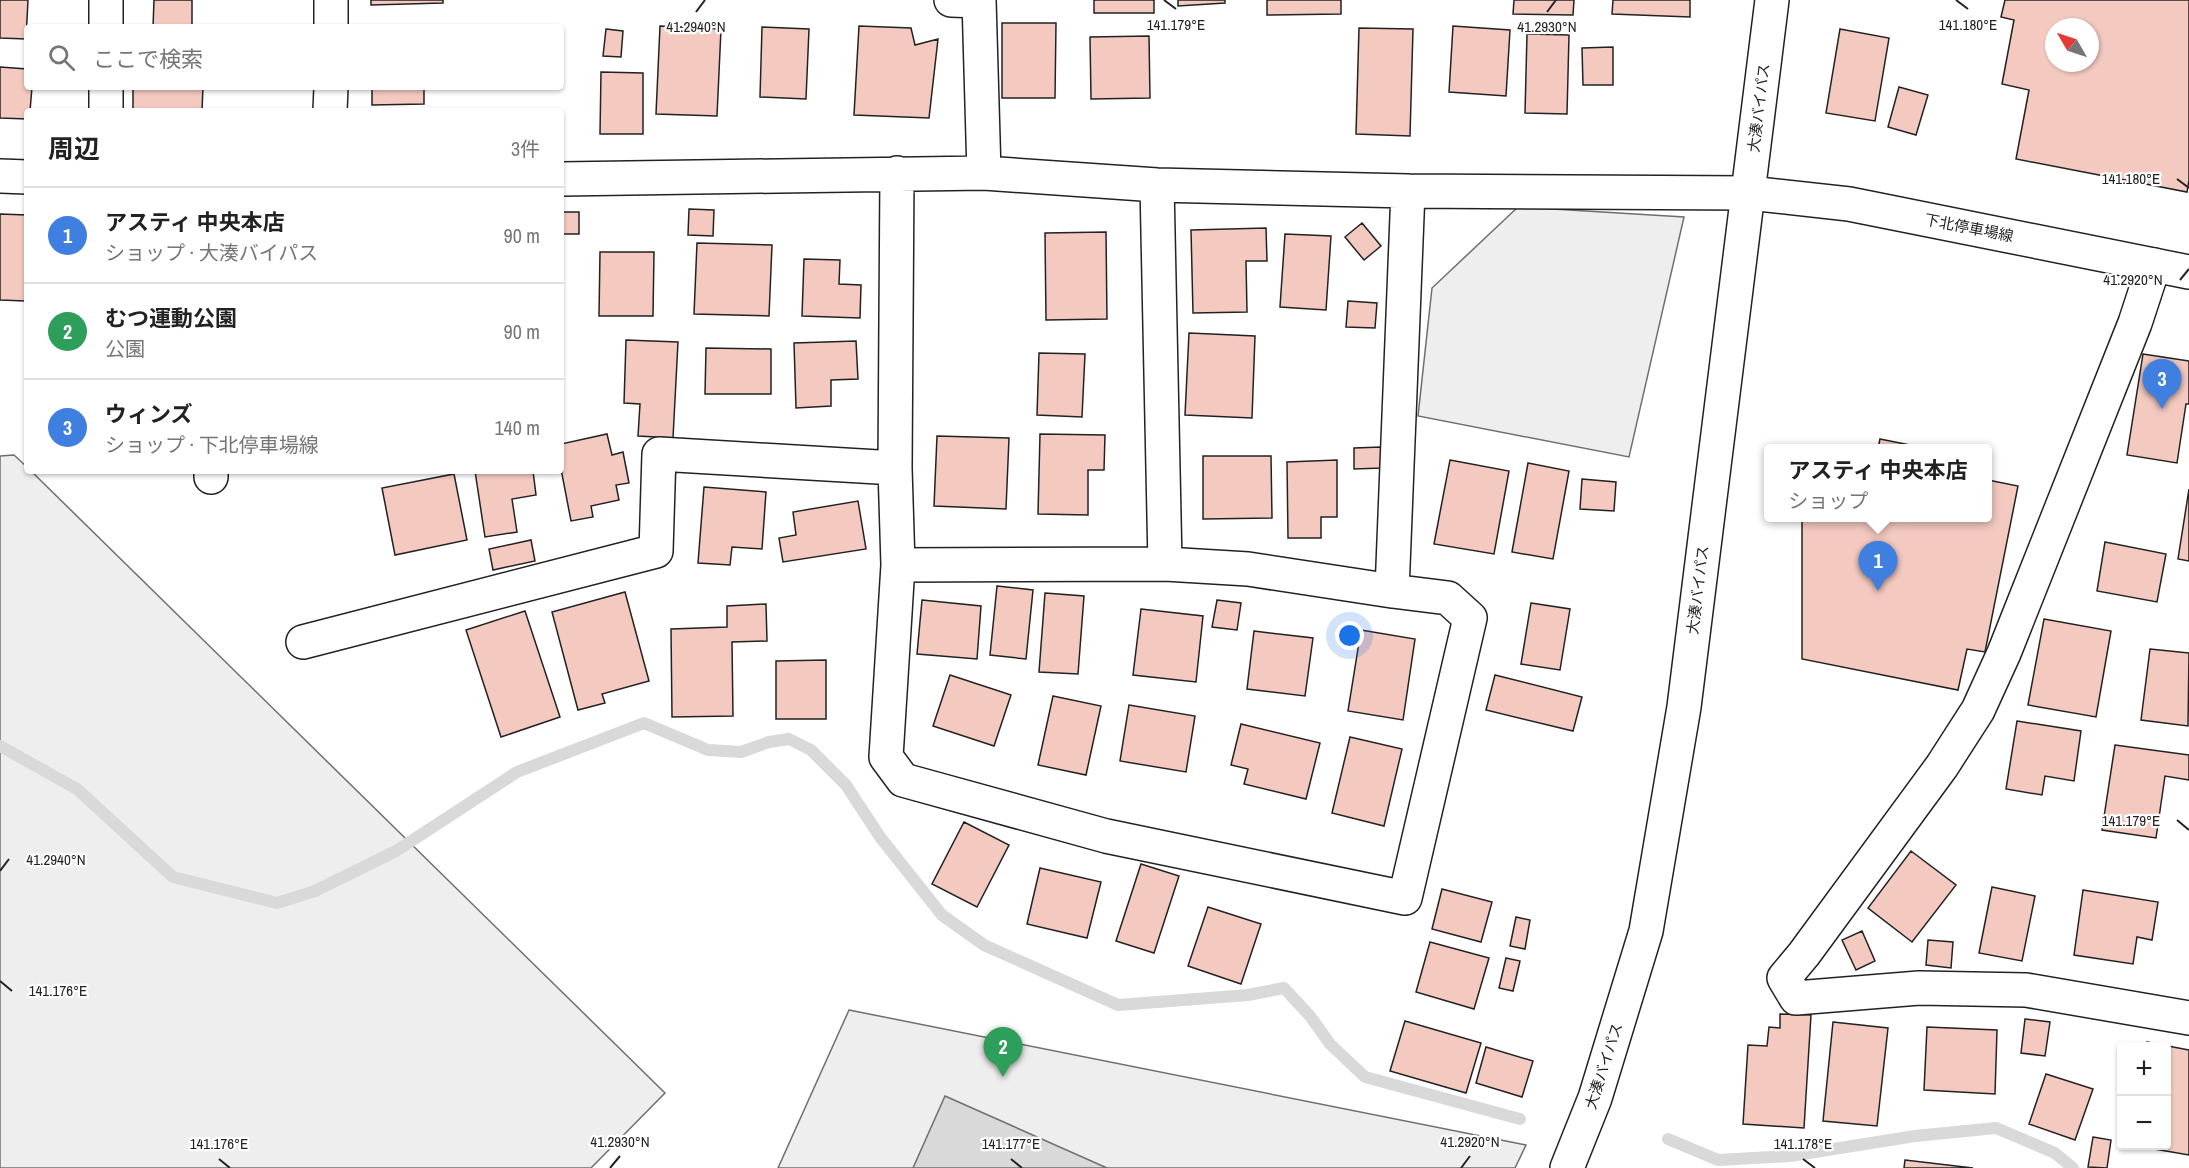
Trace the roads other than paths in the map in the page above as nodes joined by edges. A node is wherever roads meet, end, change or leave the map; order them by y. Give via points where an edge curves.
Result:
1 (106, 0) edge
2 (331, 0) edge
3 (970, 0) edge
4 (1772, 0) edge
5 (106, 24) edge
6 (331, 24) edge
7 (106, 90) edge
8 (331, 90) edge
9 (106, 108) edge
10 (330, 108) edge
11 (897, 173) junction
12 (984, 173) junction
13 (0, 176) edge
14 (24, 177) edge
15 (564, 179) edge
16 (1157, 185) junction
17 (1408, 191) junction
18 (1749, 193) junction
19 (2154, 265) junction
20 (2189, 272) edge
21 (896, 468) junction
22 (1165, 564) junction
23 (898, 565) junction
24 (1392, 591) junction
25 (303, 642) dead end
26 (2189, 1018) edge
27 (1567, 1168) edge

1 - 5 main road
2 - 6 main road
3 - 12 main road
4 - 18 main road, 大湊バイパス
7 - 9 main road
8 - 10 main road
11 - 12 main road, 下北停車場線
11 - 15 main road, 下北停車場線
11 - 21 main road
12 - 16 main road, 下北停車場線
13 - 14 main road
16 - 17 main road, 下北停車場線
16 - 22 main road
17 - 18 main road, 下北停車場線
17 - 24 main road
18 - 19 main road, 下北停車場線 via 1849,204
18 - 27 main road, 大湊バイパス via 1684,707 1646,931 1595,1098
19 - 20 main road, 下北停車場線
19 - 26 main road via 2004,653 1978,710 1942,766 1784,978 1796,998 1919,988 2026,990
21 - 23 main road
21 - 25 main road via 659,454 656,551
22 - 23 main road
22 - 24 main road via 1248,569
23 - 24 main road via 886,757 903,780 1106,836 1405,898 1470,618 1448,598

